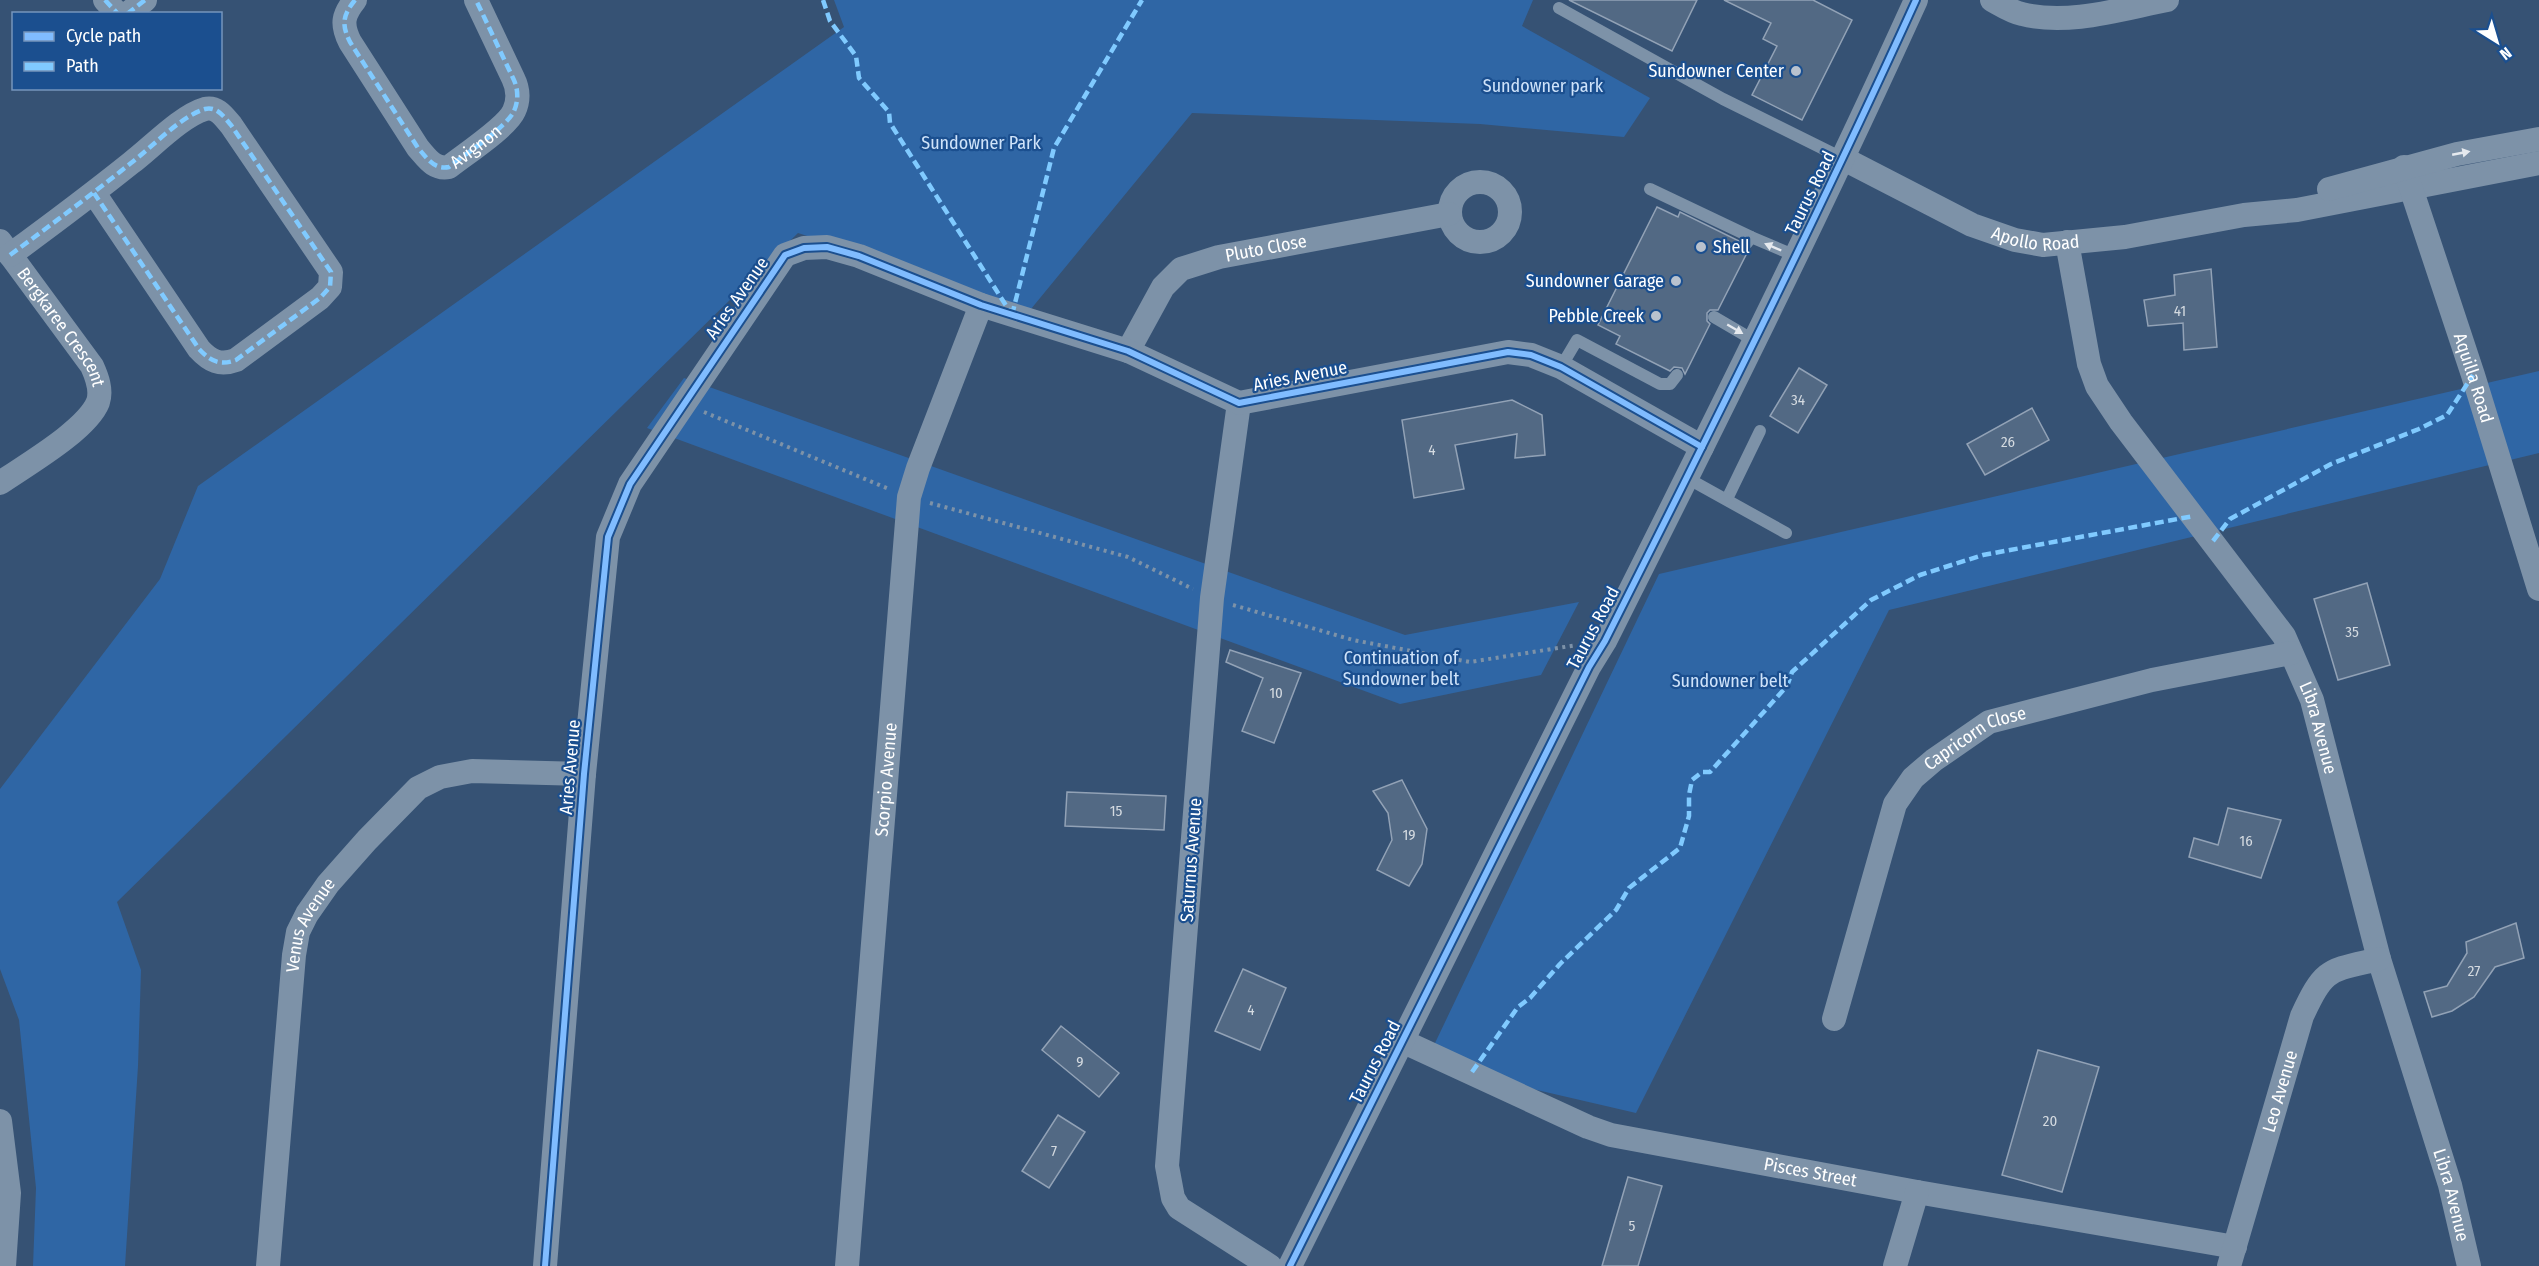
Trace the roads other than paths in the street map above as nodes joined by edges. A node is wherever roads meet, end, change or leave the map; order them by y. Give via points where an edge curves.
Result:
1 (105, 0) edge
2 (145, 0) edge
3 (355, 0) edge
4 (476, 0) edge
5 (1916, 0) edge
6 (1992, 0) edge
7 (2167, 0) edge
8 (1559, 8) dead end
9 (116, 12) edge
10 (130, 12) edge
11 (2539, 139) edge
12 (1844, 159) junction
13 (2539, 163) edge
14 (2407, 178) junction
15 (1650, 189) dead end
16 (94, 193) junction
17 (1449, 214) dead end
18 (2067, 242) junction
19 (5, 248) edge
20 (1796, 256) junction
21 (981, 305) junction
22 (1714, 317) dead end
23 (1755, 341) junction
24 (1128, 351) junction
25 (1561, 367) junction
26 (1677, 375) dead end
27 (1239, 404) junction
28 (1760, 431) dead end
29 (1702, 447) junction
30 (1687, 478) junction
31 (0, 483) edge
32 (1727, 499) junction
33 (1786, 533) dead end
34 (2539, 589) edge
35 (2291, 653) junction
36 (584, 774) junction
37 (2379, 959) junction
38 (1834, 1018) dead end
39 (1402, 1041) junction
40 (0, 1121) edge
41 (1917, 1192) junction
42 (2232, 1256) edge
43 (4, 1266) edge
44 (268, 1266) edge
45 (545, 1266) edge
46 (847, 1266) edge
47 (1270, 1266) edge
48 (1290, 1266) edge
49 (1895, 1266) edge
50 (2469, 1266) edge

1 - 9 street
2 - 10 street
3 - 4 street, Avignon via 344,16 345,32 418,148 441,168 449,167 508,120 517,102 517,86
5 - 12 street, Taurus Road
6 - 7 street via 2019,14 2039,17 2100,13
8 - 12 lane via 1723,99
14 -> 11 street, Apollo Road via 2457,154
12 - 18 street, Apollo Road via 1972,225 2043,245
12 - 20 street, Taurus Road
13 - 14 street, Apollo Road
14 - 18 street, Apollo Road via 2287,200 2244,215 2126,237
14 - 34 street, Aquilla Road
20 -> 15 lane via 1749,240
16 - 16 street via 199,349 211,360 236,360 330,287 331,272 317,248 231,125 215,110 207,109 186,119
16 - 19 street
17 - 24 street, Pluto Close via 1219,257 1181,269 1163,287
18 - 35 street, Libra Avenue via 2089,364 2097,386 2284,636
19 - 31 street, Bergkaree Crescent via 92,366 99,381 99,401 78,428
20 - 23 street, Taurus Road
21 - 24 street, Aries Avenue
21 - 36 street, Aries Avenue via 859,256 826,247 804,248 785,255 630,484 608,537
21 - 46 street, Scorpio Avenue via 909,497
22 -> 23 lane
23 - 29 street, Taurus Road
24 - 27 street, Aries Avenue
25 - 26 lane via 1577,340 1659,384 1670,384
25 - 27 street, Aries Avenue via 1531,355 1508,352
25 - 29 street, Aries Avenue
27 - 47 street, Saturnus Avenue via 1212,598 1168,1176 1179,1208
28 - 32 lane
29 - 30 street, Taurus Road
30 - 32 lane
30 - 39 street, Taurus Road
32 - 33 lane
35 - 37 street, Libra Avenue via 2312,700
35 - 38 street, Capricorn Close via 2152,680 1989,722 1934,760 1913,778 1895,804
36 - 44 street, Venus Avenue via 472,771 440,777 418,788 328,884 307,914 298,932 294,955
36 - 45 street, Aries Avenue
37 - 42 street, Leo Avenue via 2331,971 2315,988 2302,1016
37 - 50 street, Libra Avenue via 2450,1185
39 - 41 street, Pisces Street via 1611,1136
39 - 48 street, Taurus Road
40 - 43 street via 9,1193
41 - 42 street, Pisces Street
41 - 49 street

